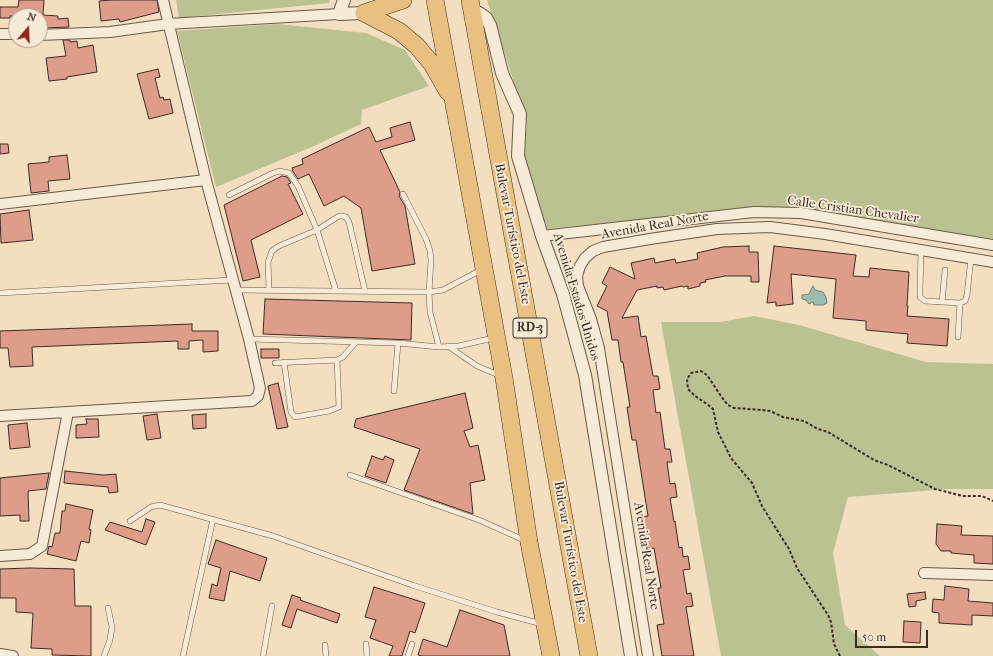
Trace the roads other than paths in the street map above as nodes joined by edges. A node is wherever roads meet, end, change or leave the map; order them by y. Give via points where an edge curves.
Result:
1 (163, 0) edge
2 (344, 0) edge
3 (403, 0) edge
4 (435, 0) edge
5 (470, 5) edge
6 (364, 13) junction
7 (339, 14) junction
8 (168, 24) junction
9 (48, 35) edge
10 (454, 102) junction
11 (206, 180) junction
12 (403, 194) dead end
13 (229, 195) dead end
14 (0, 204) edge
15 (316, 230) junction
16 (542, 236) junction
17 (993, 245) edge
18 (922, 250) junction
19 (971, 258) junction
20 (993, 262) edge
21 (484, 268) junction
22 (945, 270) dead end
23 (234, 285) junction
24 (269, 290) junction
25 (336, 291) junction
26 (365, 291) junction
27 (429, 292) junction
28 (0, 293) edge
29 (942, 302) junction
30 (960, 303) junction
31 (497, 337) junction
32 (958, 338) dead end
33 (249, 339) junction
34 (356, 342) junction
35 (398, 343) junction
36 (448, 346) junction
37 (439, 347) junction
38 (337, 360) junction
39 (284, 362) junction
40 (275, 363) dead end
41 (504, 378) junction
42 (394, 391) dead end
43 (68, 412) junction
44 (0, 416) edge
45 (350, 475) dead end
46 (213, 519) junction
47 (130, 521) dead end
48 (529, 542) junction
49 (0, 556) edge
50 (924, 573) dead end
51 (993, 575) edge
52 (272, 606) dead end
53 (108, 608) dead end
54 (545, 625) junction
55 (366, 644) dead end
56 (412, 644) dead end
57 (325, 645) dead end
58 (0, 654) edge
59 (13, 656) edge
60 (104, 656) edge
61 (183, 656) edge
62 (263, 656) edge
63 (326, 656) edge
64 (367, 656) edge
65 (408, 656) edge
66 (551, 656) edge
67 (589, 656) edge
68 (631, 656) edge
69 (648, 656) edge

1 - 8 street
2 - 7 street
3 - 6 highway
4 - 10 highway, RD-3
5 - 16 street, Avenida Estados Unidos via 486,18 490,25 502,73 520,114 518,156
5 - 67 highway, Bulevar Turístico del Este / RD-3
6 - 7 street
6 - 10 highway via 399,31 417,46 432,64
7 - 8 street
8 - 9 street via 110,32
8 - 11 street
10 - 21 highway, RD-3
11 - 14 street
11 - 23 street
12 - 27 lane via 430,251
13 - 15 lane via 275,172 289,173 298,186
15 - 24 lane via 272,251 268,262
15 - 25 lane
15 - 26 lane via 339,216 346,217
16 - 17 street, Calle Cristian Chevalier via 754,212 801,214
16 - 68 street, Avenida Estados Unidos via 563,294 585,375
18 - 19 street, Avenida Real Norte
18 - 29 lane via 920,297 924,300
18 - 69 street, Avenida Real Norte via 770,227 717,229 609,246 593,251 585,258 577,276 578,286 599,348
19 - 20 street, Avenida Real Norte
19 - 30 lane via 966,298
21 - 27 lane via 443,290
21 - 31 highway, RD-3
22 - 29 lane
23 - 24 lane
23 - 28 lane
23 - 33 street
24 - 25 lane
25 - 26 lane
26 - 27 lane
27 - 37 lane via 430,312
29 - 30 lane
30 - 32 lane
31 - 36 lane
31 - 41 highway, RD-3
33 - 34 lane
33 - 43 street via 260,388 258,396 252,401
34 - 35 lane
34 - 38 lane
35 - 37 lane
35 - 42 lane
36 - 37 lane
36 - 41 lane via 477,366
38 - 39 lane
38 - 39 lane via 339,407 295,417 291,412
39 - 40 lane
41 - 48 highway, RD-3
43 - 44 street
43 - 49 street via 42,546 30,554
45 - 48 lane via 479,520
46 - 47 lane via 160,505 151,507
46 - 54 lane via 279,538 412,585
46 - 61 lane
48 - 54 highway, RD-3
50 - 51 street
52 - 62 lane
53 - 60 lane via 112,627
54 - 66 highway, RD-3
55 - 64 lane
56 - 65 lane
57 - 63 lane
58 - 59 street

